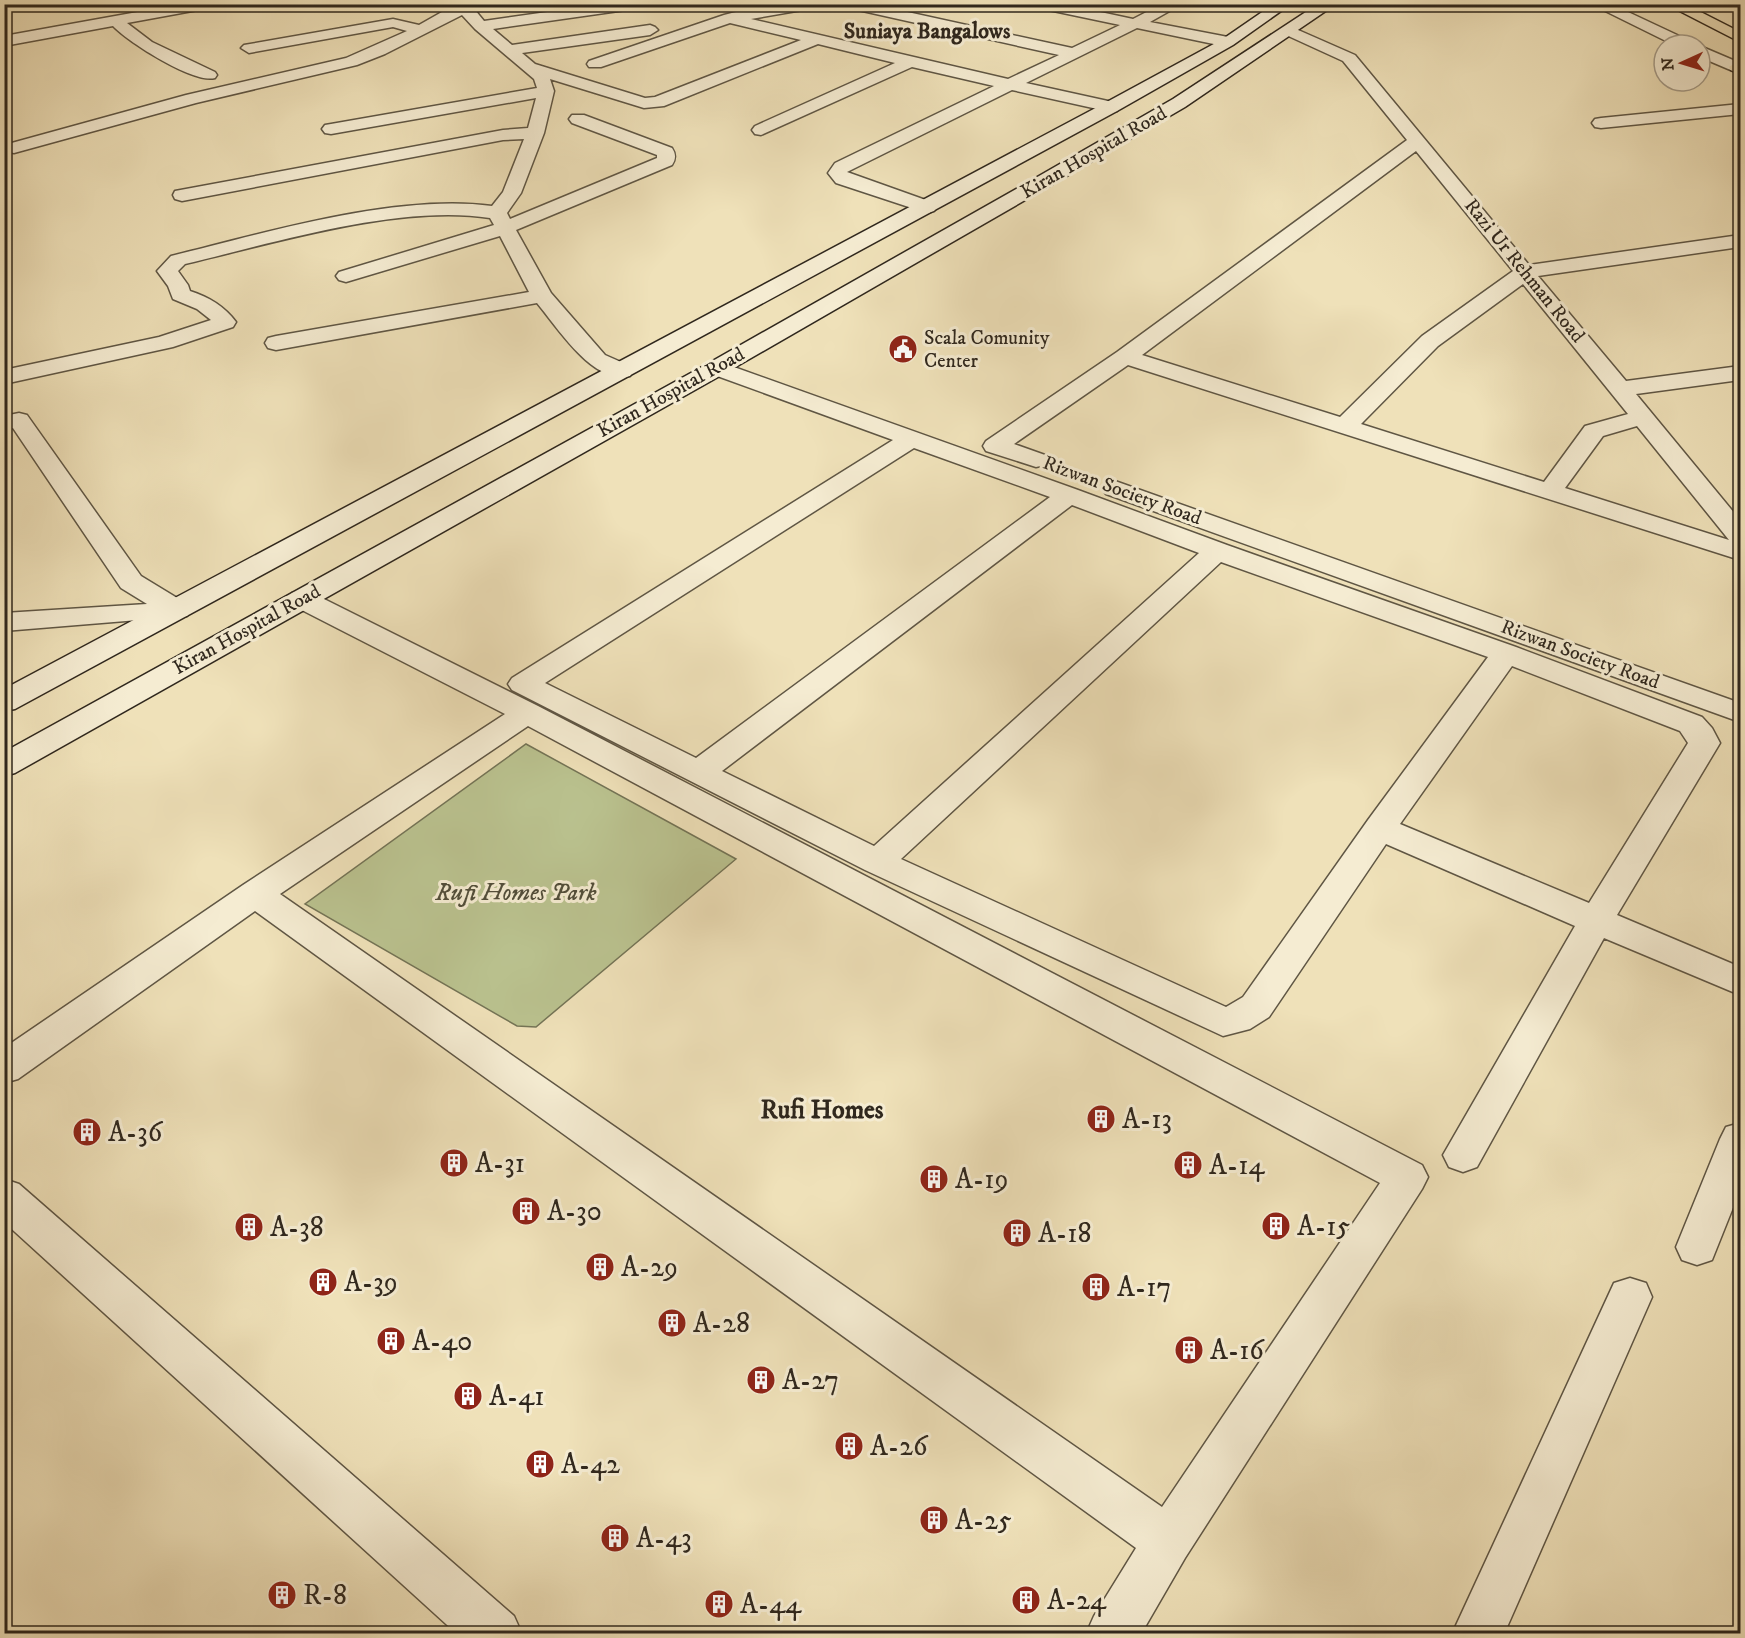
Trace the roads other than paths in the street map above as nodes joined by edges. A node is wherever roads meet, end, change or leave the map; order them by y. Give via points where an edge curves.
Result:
1 (20, 4) edge
2 (210, 4) edge
3 (640, 4) edge
4 (814, 4) edge
5 (849, 4) edge
6 (1039, 4) edge
7 (1175, 4) edge
8 (1284, 4) edge
9 (1329, 4) edge
10 (1598, 4) edge
11 (1673, 4) edge
12 (463, 6) edge
13 (4, 7) edge
14 (729, 18) junction
15 (116, 20) junction
16 (1134, 24) junction
17 (480, 26) junction
18 (421, 30) junction
19 (1289, 31) junction
20 (1662, 33) edge
21 (1740, 38) edge
22 (815, 40) junction
23 (4, 41) edge
24 (1228, 42) junction
25 (249, 48) dead end
26 (509, 50) junction
27 (1073, 53) junction
28 (1712, 56) edge
29 (910, 62) junction
30 (596, 64) dead end
31 (529, 67) junction
32 (1739, 68) edge
33 (209, 75) dead end
34 (1012, 85) junction
35 (546, 91) junction
36 (1136, 94) junction
37 (1179, 103) junction
38 (1112, 107) junction
39 (1740, 109) edge
40 (578, 119) dead end
41 (1601, 123) dead end
42 (331, 129) dead end
43 (761, 130) dead end
44 (535, 133) junction
45 (1418, 141) junction
46 (14, 148) dead end
47 (182, 195) dead end
48 (927, 207) junction
49 (501, 220) junction
50 (1740, 241) edge
51 (1525, 272) junction
52 (346, 276) dead end
53 (542, 296) junction
54 (276, 343) dead end
55 (1125, 357) junction
56 (717, 368) junction
57 (622, 370) junction
58 (1740, 373) edge
59 (4, 377) edge
60 (1621, 389) junction
61 (1643, 417) junction
62 (4, 423) edge
63 (1344, 427) junction
64 (911, 439) junction
65 (1550, 492) junction
66 (1069, 495) junction
67 (1740, 536) edge
68 (1217, 551) junction
69 (1740, 552) edge
70 (302, 599) junction
71 (177, 610) junction
72 (4, 622) edge
73 (1506, 653) junction
74 (4, 702) edge
75 (1740, 712) edge
76 (527, 713) junction
77 (4, 766) edge
78 (699, 772) junction
79 (1380, 828) junction
80 (877, 862) junction
81 (255, 894) junction
82 (1596, 920) junction
83 (1740, 982) edge
84 (4, 1068) edge
85 (1740, 1139) edge
86 (1463, 1155) dead end
87 (4, 1196) edge
88 (1697, 1247) dead end
89 (1630, 1298) dead end
90 (1168, 1541) junction
91 (495, 1634) edge
92 (1112, 1634) edge
93 (1478, 1634) edge

1 - 13 street
2 - 15 street
3 - 17 street
4 - 14 street
5 - 27 street
6 - 16 street
7 - 16 street
8 - 24 street, Kiran Hospital Road
9 - 19 street, Kiran Hospital Road
10 - 20 street
11 - 21 main road
12 - 17 street
12 - 18 street
14 - 22 street
14 - 26 street
14 - 30 street
15 - 23 street
15 - 33 street via 143,45
16 - 24 street
16 - 27 street
17 - 26 street
18 - 25 street via 393,24
18 - 46 street via 351,62 192,99
19 - 37 street, Kiran Hospital Road
19 - 45 street, Razi Ur Rehman Road via 1349,58
22 - 29 street
22 - 31 street via 658,102 645,103
24 - 36 street, Kiran Hospital Road
26 - 31 street
27 - 34 street
28 - 32 street
29 - 34 street
29 - 43 street
31 - 35 street via 541,77
34 - 38 street
34 - 48 street via 841,167 837,173 843,179
35 - 42 street
35 - 44 street
36 - 37 street
36 - 38 street, Kiran Hospital Road
37 - 56 street, Kiran Hospital Road
38 - 48 street, Kiran Hospital Road
39 - 41 street
40 - 49 street via 666,152 666,161
44 - 47 street via 503,135
44 - 49 street
45 - 51 street, Razi Ur Rehman Road
45 - 55 street, Rizwan Society Road
48 - 57 street, Kiran Hospital Road
49 - 52 street
49 - 53 street
49 - 59 street via 453,208 379,217 303,230 178,260 167,271 178,285 180,295 201,300 225,322 165,342
50 - 51 street
51 - 60 street, Razi Ur Rehman Road
51 - 63 street via 1430,340
53 - 54 street
53 - 57 street via 597,360
55 - 63 street
55 - 75 street, Rizwan Society Road via 995,446
56 - 64 street
56 - 70 street, Kiran Hospital Road
57 - 71 street, Kiran Hospital Road
58 - 60 street
60 - 61 street, Razi Ur Rehman Road
61 - 65 street via 1594,431
61 - 67 street, Razi Ur Rehman Road
62 - 71 street via 19,420 131,582
63 - 65 street
64 - 66 street
64 - 78 street via 523,684
65 - 69 street
66 - 68 street
66 - 78 street
68 - 73 street
68 - 80 street
70 - 76 street
70 - 77 street, Kiran Hospital Road
71 - 72 street
71 - 74 street, Kiran Hospital Road
73 - 79 street
73 - 82 street via 1691,724 1704,743
76 - 81 street
76 - 90 street via 1407,1178
78 - 80 street
79 - 80 street via 1256,1007 1235,1020 1223,1022
79 - 82 street
81 - 84 street
81 - 90 street
82 - 83 street
82 - 86 street
85 - 88 street
87 - 91 street
89 - 93 street
90 - 92 street

